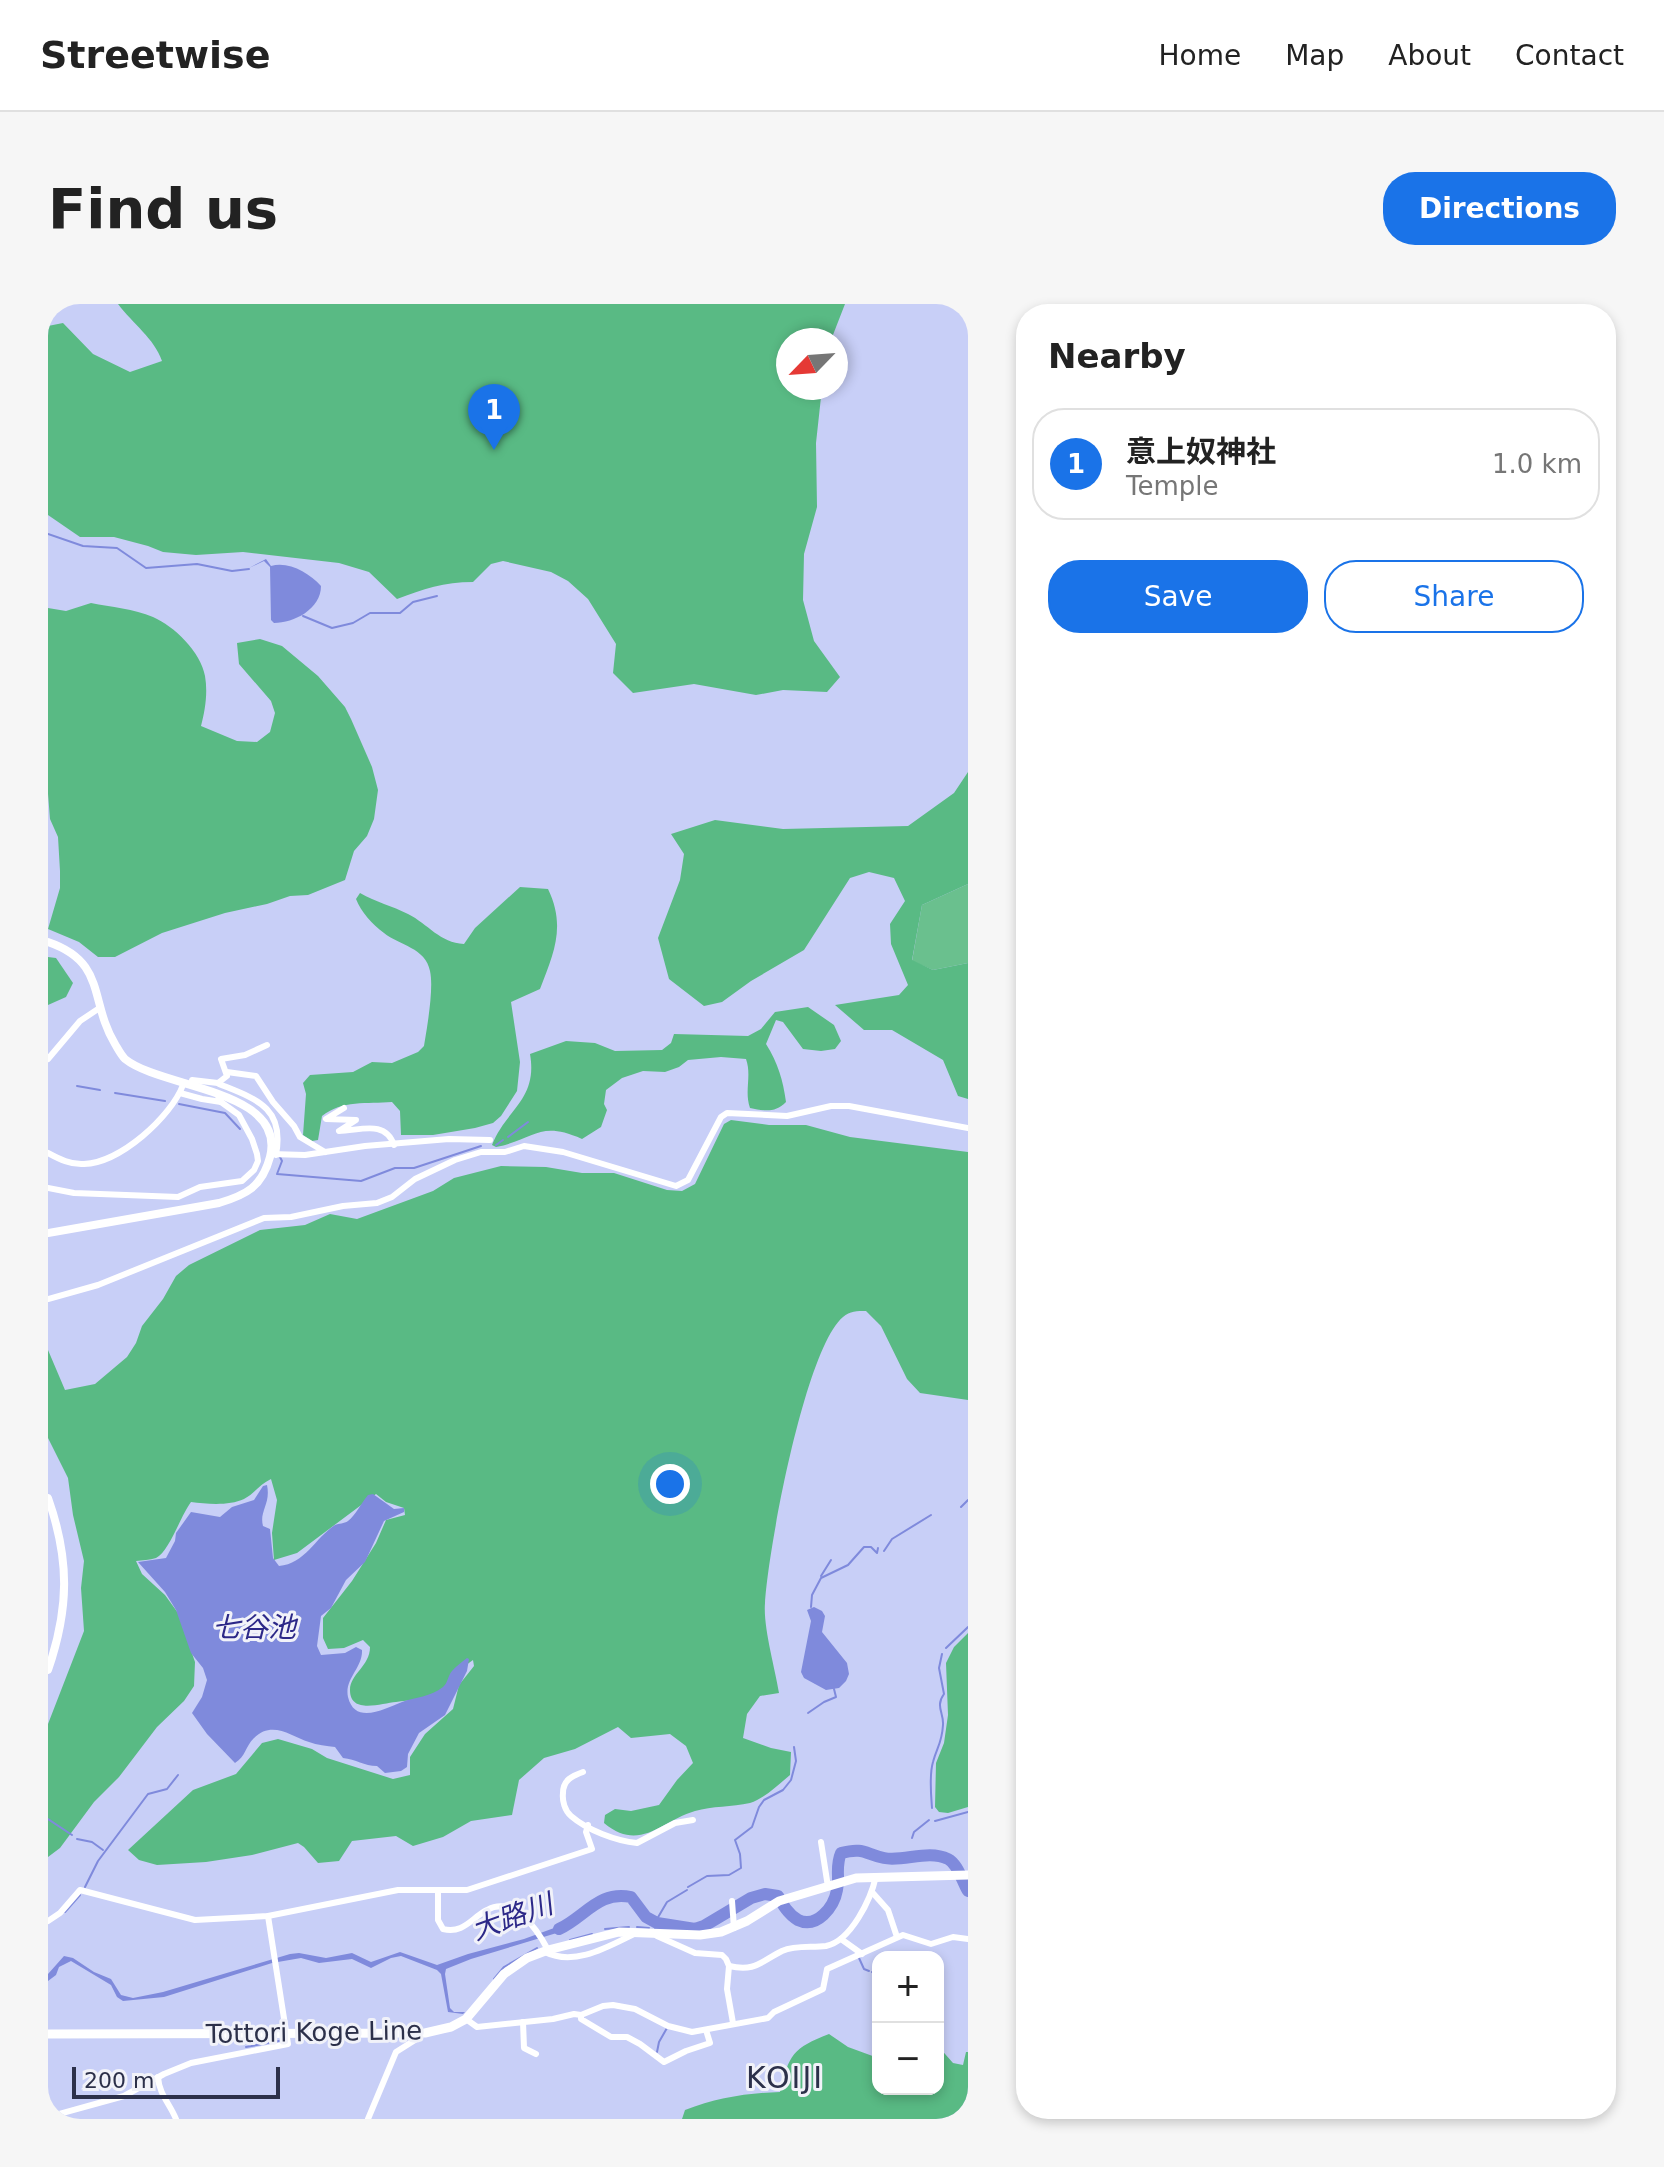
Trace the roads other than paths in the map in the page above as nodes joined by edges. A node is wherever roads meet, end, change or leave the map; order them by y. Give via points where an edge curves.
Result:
1 (48, 942) edge
2 (101, 1007) junction
3 (267, 1045) dead end
4 (48, 1059) edge
5 (227, 1072) junction
6 (185, 1086) junction
7 (218, 1092) junction
8 (344, 1108) dead end
9 (968, 1128) edge
10 (490, 1140) dead end
11 (394, 1145) junction
12 (325, 1152) junction
13 (48, 1153) edge
14 (274, 1154) junction
15 (48, 1188) edge
16 (48, 1233) edge
17 (48, 1299) edge
18 (48, 1498) edge
19 (48, 1670) edge
20 (583, 1772) dead end
21 (693, 1820) dead end
22 (588, 1825) junction
23 (821, 1842) dead end
24 (964, 1875) edge
25 (876, 1876) junction
26 (833, 1885) junction
27 (438, 1890) junction
28 (872, 1892) junction
29 (732, 1901) dead end
30 (268, 1916) junction
31 (48, 1921) edge
32 (734, 1928) junction
33 (643, 1932) junction
34 (897, 1937) junction
35 (841, 1939) junction
36 (968, 1939) edge
37 (546, 1950) junction
38 (862, 1954) junction
39 (729, 1966) junction
40 (581, 2015) junction
41 (466, 2019) junction
42 (523, 2022) junction
43 (733, 2023) junction
44 (706, 2030) junction
45 (287, 2033) junction
46 (418, 2033) junction
47 (48, 2034) edge
48 (536, 2054) dead end
49 (158, 2077) junction
50 (48, 2117) edge
51 (174, 2117) edge
52 (368, 2119) edge

1 - 2 street via 80,960 92,977
2 - 4 street via 80,1021
2 - 6 street via 124,1058
3 - 5 street via 221,1059
5 - 7 street
5 - 12 street via 256,1076 300,1137
6 - 7 street
6 - 13 street via 156,1122 115,1156 80,1165
7 - 14 street via 259,1116
7 - 15 street via 239,1115 257,1154 254,1170 242,1181 200,1187 178,1197
8 - 11 street via 326,1119 356,1120 339,1131 381,1129
9 - 17 street via 849,1106 787,1116 727,1113 688,1180 676,1186 529,1146 481,1152 415,1179 383,1202 259,1219 98,1285
10 - 11 street
11 - 12 street
12 - 14 street
14 - 16 street via 257,1186 245,1195
18 - 19 street via 66,1585 62,1625
20 - 22 street via 568,1779 563,1794 570,1816
21 - 22 street via 675,1823 637,1843
22 - 27 street via 588,1851 467,1890
23 - 26 street
24 - 25 main road
25 - 26 main road
25 - 28 street
26 - 32 main road via 782,1900
27 - 30 street via 398,1890
27 - 37 street via 443,1929 459,1929 490,1908 507,1906 536,1930
28 - 34 street via 888,1910
28 - 35 street
29 - 32 street
30 - 31 street via 195,1920 80,1890
30 - 45 street
32 - 33 main road via 700,1935
33 - 37 main road via 619,1932
33 - 37 street via 574,1958
33 - 39 street via 695,1953 722,1955
34 - 36 street via 931,1944
34 - 38 street
35 - 38 street
35 - 39 street via 782,1951 747,1969
37 - 41 main road via 504,1974
38 - 43 street via 827,1969 820,1991 768,2018
39 - 43 street
40 - 42 street
40 - 44 street via 603,2006 624,2006 668,2026
40 - 44 street via 598,2032 627,2037 664,2062 710,2043
41 - 42 street via 477,2027
41 - 46 main road, Tottori Koge Line
42 - 48 street via 524,2048
43 - 44 street
45 - 46 main road, Tottori Koge Line
45 - 47 main road, Tottori Koge Line
45 - 49 street via 288,2044 191,2063
46 - 52 street via 396,2052
49 - 50 street via 124,2096
49 - 51 street via 159,2091

